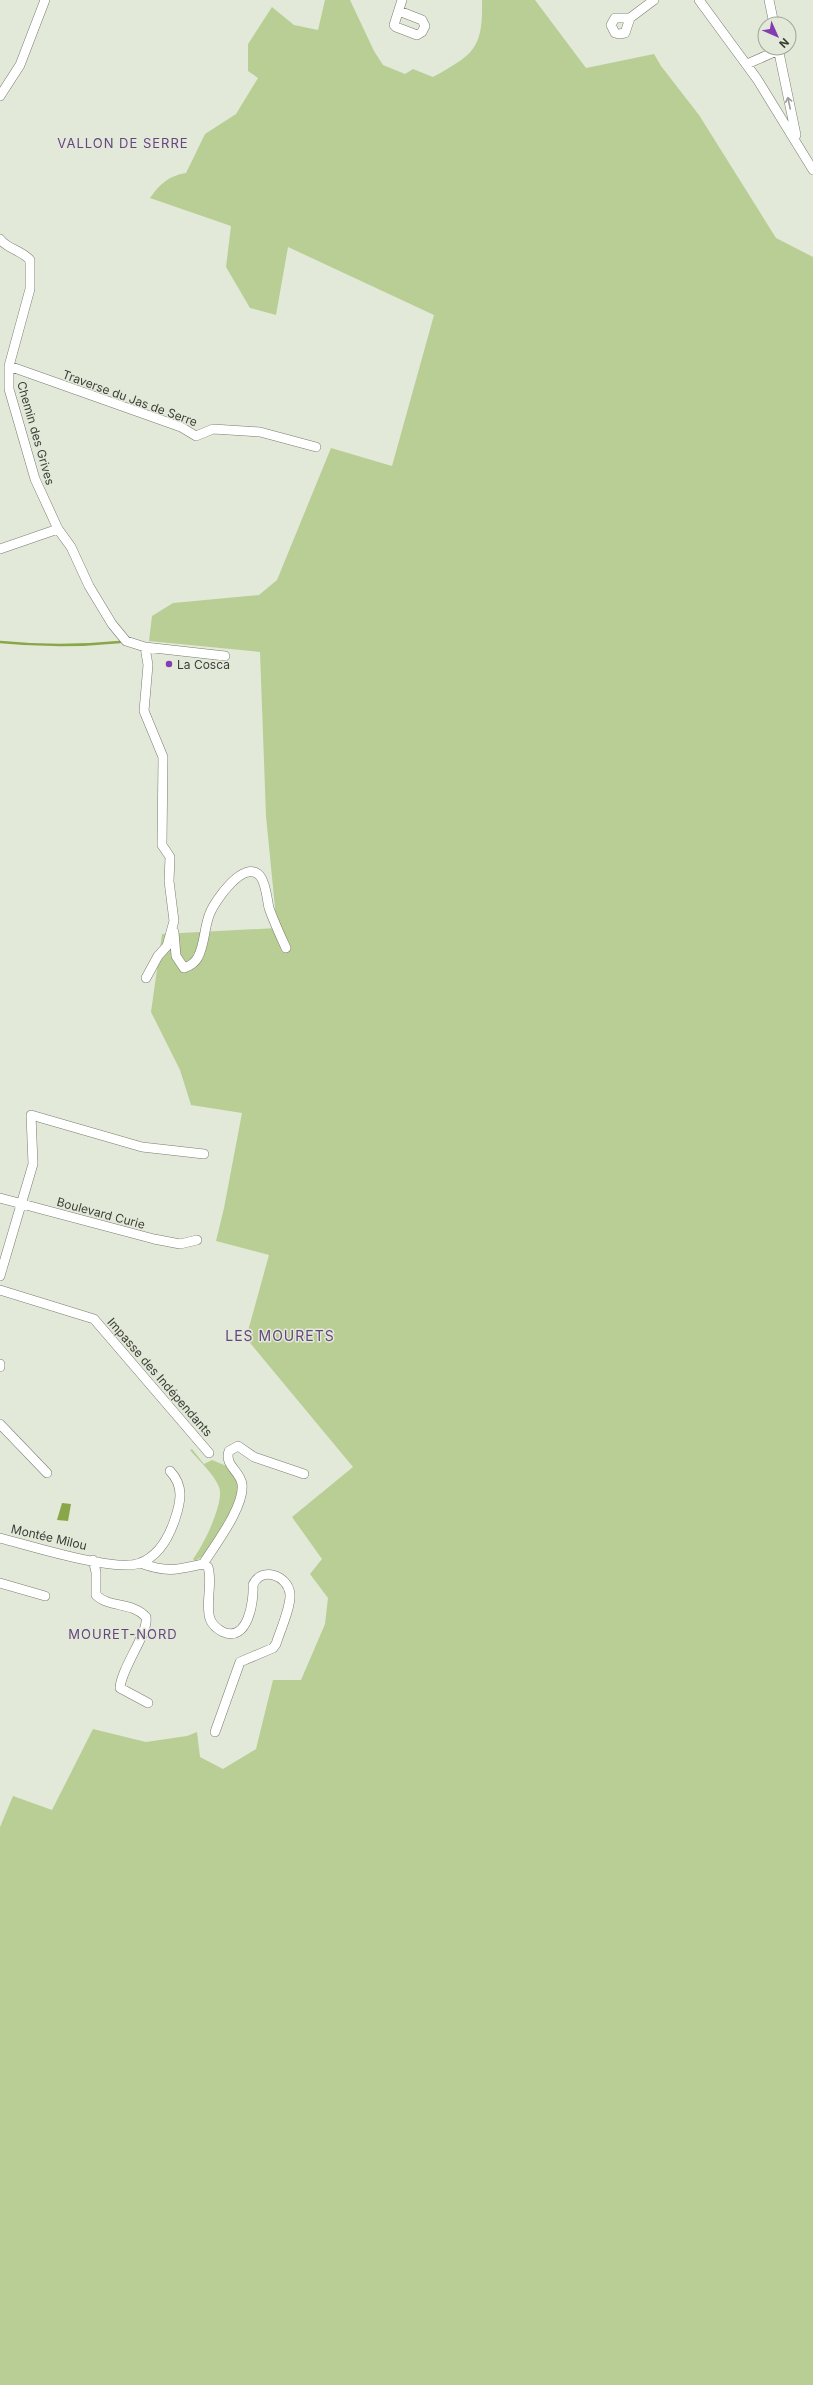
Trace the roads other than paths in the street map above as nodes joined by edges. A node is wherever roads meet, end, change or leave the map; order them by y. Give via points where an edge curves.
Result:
1 (45, 0) edge
2 (402, 0) edge
3 (654, 0) edge
4 (699, 0) edge
5 (769, 0) edge
6 (399, 11) dead end
7 (772, 16) edge
8 (630, 18) dead end
9 (764, 56) edge
10 (779, 56) edge
11 (747, 64) junction
12 (0, 96) edge
13 (797, 141) junction
14 (813, 170) edge
15 (0, 239) edge
16 (9, 366) junction
17 (316, 447) dead end
18 (58, 529) junction
19 (0, 549) edge
20 (146, 647) junction
21 (225, 656) dead end
22 (174, 921) junction
23 (286, 948) dead end
24 (146, 978) dead end
25 (204, 1154) dead end
26 (0, 1198) edge
27 (20, 1204) junction
28 (197, 1240) dead end
29 (4, 1246) edge
30 (0, 1276) edge
31 (0, 1290) edge
32 (0, 1424) edge
33 (209, 1453) dead end
34 (170, 1471) dead end
35 (47, 1474) dead end
36 (304, 1474) dead end
37 (0, 1538) edge
38 (93, 1560) junction
39 (140, 1563) junction
40 (204, 1564) junction
41 (0, 1584) edge
42 (45, 1596) dead end
43 (148, 1703) dead end
44 (215, 1732) dead end

1 - 12 street via 20,65
2 - 6 street
3 - 8 street
4 - 11 street
5 - 7 street
9 - 11 street
13 -> 10 street
11 - 13 street
13 - 14 street
15 - 16 street, Chemin des Grives via 30,260 31,273 30,289
16 - 17 street, Traverse du Jas de Serre via 181,427 196,436 213,429 260,432
16 - 18 street, Chemin des Grives via 9,389 21,434 38,488
18 - 19 street
18 - 20 street, Chemin des Grives via 71,547 89,586 122,637 126,641
20 - 21 street, Chemin des Grives
20 - 22 street via 148,665 144,711 163,757 162,845 170,857 169,881
22 - 23 street via 176,956 184,968 197,960 209,914 218,899 238,876 247,872 256,873 261,877 270,909
22 - 24 street via 167,946 158,956
25 - 27 street via 142,1147 31,1115 33,1164
26 - 27 street, Boulevard Curie
27 - 28 street, Boulevard Curie via 154,1239 180,1244
27 - 29 street
29 - 30 street
31 - 33 street, Impasse des Indépendants via 94,1319
32 - 35 street
34 - 39 street via 180,1488 179,1508 170,1535 153,1555
36 - 40 street via 254,1457 238,1446 229,1451 229,1463 241,1478 241,1496
37 - 38 street, Montée Milou
38 - 39 street, Montée Milou via 108,1564
38 - 43 street via 96,1595 103,1600 135,1609 146,1617 120,1688
39 - 40 street via 158,1570 172,1571
40 - 44 street via 209,1572 209,1618 224,1632 236,1632 245,1626 254,1604 253,1585 259,1577 265,1574 278,1576 288,1586 290,1595 273,1648 243,1660 237,1667
41 - 42 street

